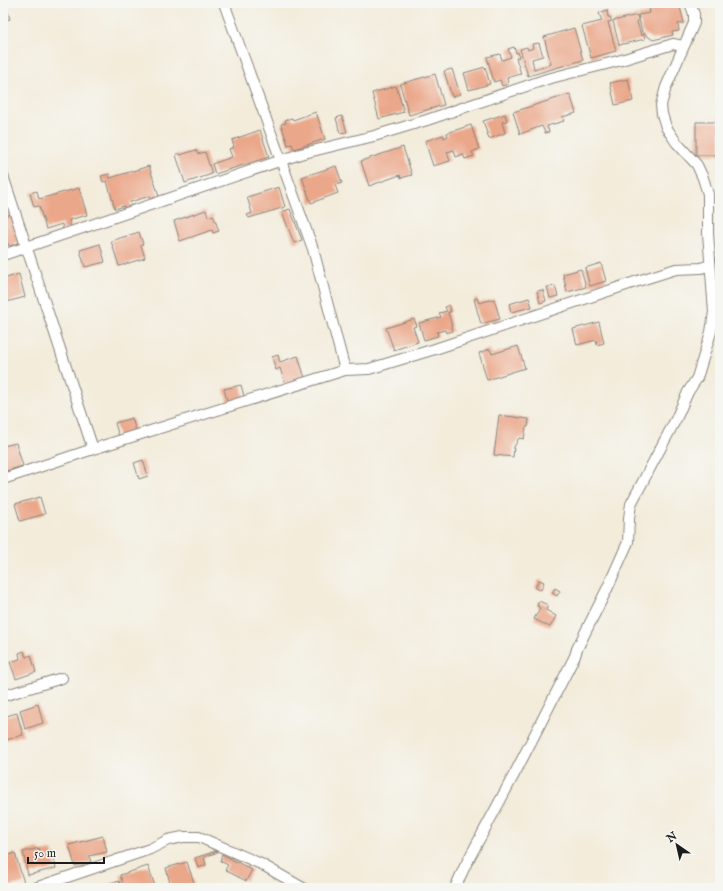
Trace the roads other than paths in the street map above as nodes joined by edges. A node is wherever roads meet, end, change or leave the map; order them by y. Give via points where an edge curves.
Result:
1 (224, 3) edge
2 (690, 3) edge
3 (679, 45) junction
4 (282, 161) junction
5 (3, 176) edge
6 (26, 247) junction
7 (3, 255) edge
8 (710, 265) junction
9 (345, 370) junction
10 (93, 449) junction
11 (3, 479) edge
12 (62, 678) dead end
13 (3, 696) edge
14 (35, 888) edge
15 (303, 888) edge
16 (455, 888) edge

1 - 4 street
2 - 3 street via 694,23
3 - 4 street via 547,78 427,120
3 - 8 street via 663,96 662,114 666,127 697,165 703,178 708,194
4 - 6 street
4 - 9 street via 313,249
5 - 6 street
6 - 7 street
6 - 10 street
8 - 9 street via 676,269 369,369
8 - 16 street via 714,312 711,332 697,378 631,504 628,542 575,656
9 - 10 street
10 - 11 street
12 - 13 street
14 - 15 street via 182,837 199,837 261,864

